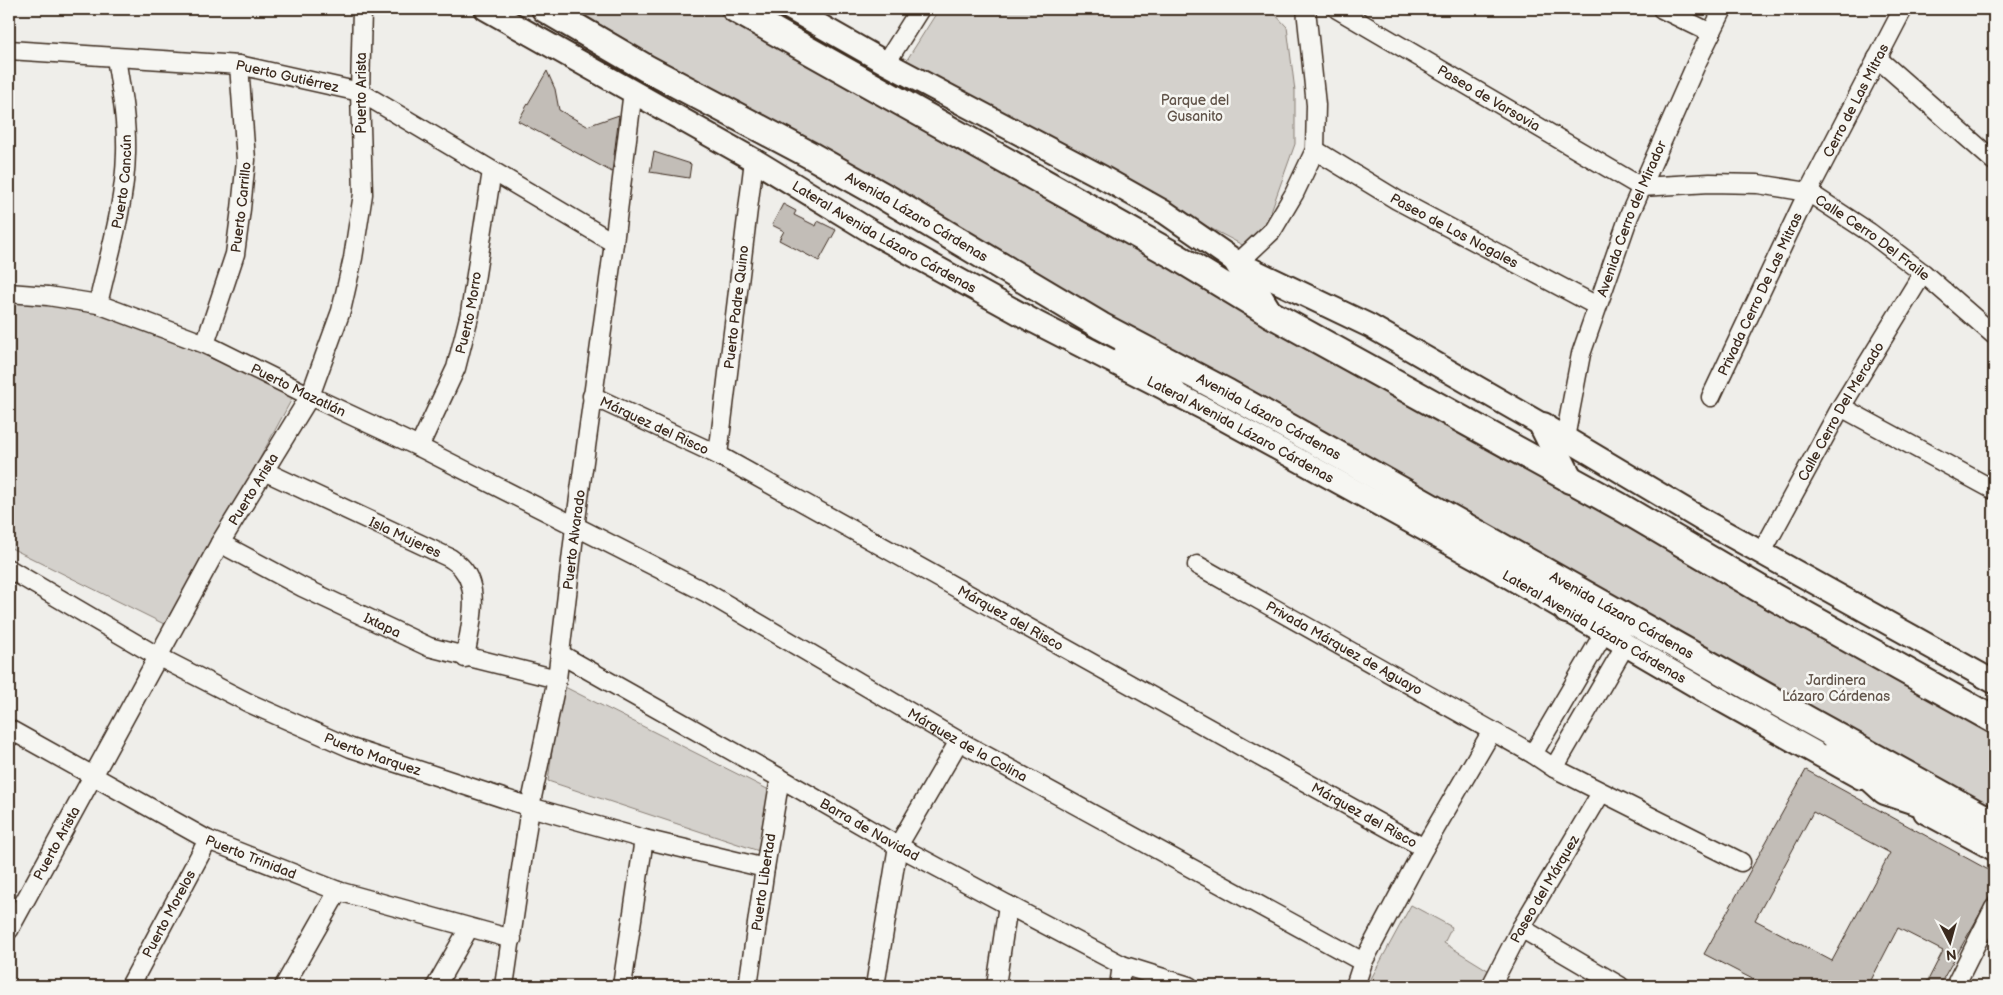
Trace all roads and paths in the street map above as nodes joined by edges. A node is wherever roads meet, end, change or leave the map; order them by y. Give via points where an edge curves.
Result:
1 (362, 9) edge
2 (486, 9) edge
3 (544, 9) edge
4 (735, 9) edge
5 (791, 9) edge
6 (920, 9) edge
7 (1306, 9) edge
8 (1337, 9) edge
9 (1662, 9) edge
10 (1723, 9) edge
11 (1903, 9) edge
12 (1711, 33) junction
13 (9, 50) edge
14 (116, 58) junction
15 (1876, 58) junction
16 (886, 63) junction
17 (239, 65) junction
18 (633, 91) junction
19 (360, 92) junction
20 (1315, 150) junction
21 (754, 160) junction
22 (1994, 161) edge
23 (492, 171) junction
24 (1641, 187) junction
25 (1808, 192) junction
26 (614, 243) junction
27 (1238, 263) junction
28 (1923, 273) junction
29 (9, 293) edge
30 (98, 304) junction
31 (1597, 306) junction
32 (1269, 313) junction
33 (1101, 326) junction
34 (1994, 335) edge
35 (205, 344) junction
36 (1173, 392) junction
37 (310, 396) junction
38 (592, 396) junction
39 (1711, 397) dead end
40 (1841, 407) junction
41 (1543, 426) junction
42 (1566, 438) junction
43 (420, 447) junction
44 (718, 455) junction
45 (264, 471) junction
46 (1570, 480) junction
47 (1994, 490) edge
48 (574, 527) junction
49 (220, 543) junction
50 (1762, 552) junction
51 (1197, 566) dead end
52 (9, 569) edge
53 (1567, 610) junction
54 (1605, 632) junction
55 (1626, 644) junction
56 (1682, 648) junction
57 (560, 654) junction
58 (157, 656) junction
59 (465, 658) junction
60 (557, 679) junction
61 (1994, 682) edge
62 (1808, 720) junction
63 (1994, 720) edge
64 (9, 729) edge
65 (1492, 731) junction
66 (959, 741) junction
67 (1533, 754) junction
68 (1554, 768) junction
69 (93, 774) junction
70 (780, 778) junction
71 (1885, 791) junction
72 (1601, 794) junction
73 (530, 807) junction
74 (1994, 822) edge
75 (1994, 827) edge
76 (644, 839) junction
77 (208, 840) junction
78 (898, 846) junction
79 (1424, 848) junction
80 (1994, 849) edge
81 (1741, 862) dead end
82 (765, 868) junction
83 (338, 891) junction
84 (1008, 905) junction
85 (1994, 908) edge
86 (469, 928) junction
87 (1521, 928) junction
88 (9, 930) edge
89 (512, 939) junction
90 (1363, 962) junction
91 (1122, 965) junction
92 (130, 986) edge
93 (284, 986) edge
94 (436, 986) edge
95 (504, 986) edge
96 (622, 986) edge
97 (748, 986) edge
98 (875, 986) edge
99 (996, 986) edge
100 (1119, 986) edge
101 (1189, 986) edge
102 (1355, 986) edge
103 (1491, 986) edge
104 (1620, 986) edge
105 (1955, 986) edge

1 - 19 street, Puerto Arista
2 - 18 main road, Lateral Avenida Lázaro Cárdenas
3 - 33 highway, Avenida Lázaro Cárdenas via 861,184
4 - 32 highway via 1177,257
5 - 16 main road
6 - 16 street
7 - 20 street via 1316,104
8 - 24 street, Paseo de Varsovia
9 - 12 street
10 - 12 street, Avenida Cerro del Mirador
11 - 15 street, Cerro de Las Mitras
12 - 24 street, Avenida Cerro del Mirador
13 - 14 street, Puerto Gutiérrez
14 - 17 street, Puerto Gutiérrez
14 - 30 street, Puerto Cancún via 126,153 122,200
15 - 22 street
15 - 25 street, Cerro de Las Mitras
16 - 27 main road via 1158,208
17 - 19 street, Puerto Gutiérrez
17 - 35 street, Puerto Carrillo via 246,160 242,209 236,254
18 - 21 main road, Lateral Avenida Lázaro Cárdenas
18 - 26 street, Puerto Alvarado
19 - 23 street, Puerto Gutiérrez
19 - 37 street, Puerto Arista via 363,194 353,258 341,311
20 - 27 street via 1272,231
20 - 31 street, Paseo de Los Nogales via 1397,200
21 - 36 main road, Lateral Avenida Lázaro Cárdenas via 872,232 1035,322
21 - 44 street, Puerto Padre Quino
23 - 26 street, Puerto Gutiérrez
23 - 43 street, Puerto Morro via 470,313 456,368
24 - 25 street, Calle Cerro Del Fraile via 1758,184
24 - 31 street, Avenida Cerro del Mirador
25 - 28 street, Calle Cerro Del Fraile
25 - 39 street, Privada Cerro De Las Mitras
26 - 38 street, Puerto Alvarado
27 - 32 highway
27 - 41 main road via 1370,326
28 - 34 street, Calle Cerro Del Fraile
28 - 40 street, Calle Cerro Del Mercado
29 - 30 street, Puerto Mazatlán
30 - 35 street, Puerto Mazatlán
31 - 42 street, Avenida Cerro del Mirador via 1581,354
32 - 46 highway
33 - 36 highway
33 - 56 highway, Avenida Lázaro Cárdenas via 1228,393
35 - 37 street, Puerto Mazatlán
36 - 53 main road, Lateral Avenida Lázaro Cárdenas
37 - 43 street, Puerto Mazatlán
37 - 45 street, Puerto Arista
38 - 44 street, Márquez del Risco
38 - 48 street, Puerto Alvarado
40 - 47 street
40 - 50 street, Calle Cerro Del Mercado
41 - 42 main road
41 - 46 highway
42 - 50 main road
43 - 48 street, Puerto Mazatlán
44 - 79 street, Márquez del Risco
45 - 49 street, Puerto Arista
45 - 59 street, Isla Mujeres via 450,558 462,567 468,577 472,600
46 - 63 highway
48 - 57 street, Puerto Alvarado
48 - 66 street, Márquez de la Colina via 707,593
49 - 58 street, Puerto Arista
49 - 59 street, Ixtapa via 386,628
50 - 61 main road
51 - 65 street, Privada Márquez de Aguayo
52 - 58 street, Puerto Marquez
53 - 54 main road, Lateral Avenida Lázaro Cárdenas
53 - 56 highway via 1659,635
54 - 55 main road, Lateral Avenida Lázaro Cárdenas
54 - 67 street
55 - 68 street
55 - 71 main road, Lateral Avenida Lázaro Cárdenas
56 - 62 highway, Avenida Lázaro Cárdenas
57 - 60 street, Puerto Alvarado
57 - 70 street, Barra de Navidad
58 - 69 street, Puerto Arista
58 - 73 street, Puerto Marquez via 249,703 351,748
59 - 60 street, Ixtapa
60 - 73 street, Puerto Alvarado
62 - 71 highway
62 - 74 highway, Avenida Lázaro Cárdenas
64 - 69 street, Puerto Trinidad
65 - 67 street, Privada Márquez de Aguayo
65 - 79 street
66 - 78 street
66 - 90 street, Márquez de la Colina
67 - 68 street, Privada Márquez de Aguayo
68 - 72 street, Privada Márquez de Aguayo
69 - 77 street, Puerto Trinidad
69 - 88 street, Puerto Arista
70 - 78 street, Barra de Navidad
70 - 82 street, Puerto Libertad
71 - 75 highway
71 - 80 main road, Lateral Avenida Lázaro Cárdenas
72 - 81 street
72 - 87 street, Paseo del Márquez
73 - 76 street, Puerto Marquez
73 - 89 street, Puerto Alvarado
76 - 82 street, Puerto Marquez
76 - 96 street
77 - 83 street, Puerto Trinidad
77 - 92 street, Puerto Morelos
78 - 84 street, Barra de Navidad
78 - 98 street
79 - 90 street
82 - 97 street, Puerto Libertad
83 - 86 street, Puerto Trinidad
83 - 93 street
84 - 91 street, Barra de Navidad
84 - 99 street
85 - 105 street
86 - 89 street, Puerto Trinidad
86 - 94 street
87 - 103 street, Paseo del Márquez
87 - 104 street
89 - 95 street, Puerto Alvarado
90 - 102 street
91 - 100 street
91 - 101 street, Barra de Navidad

